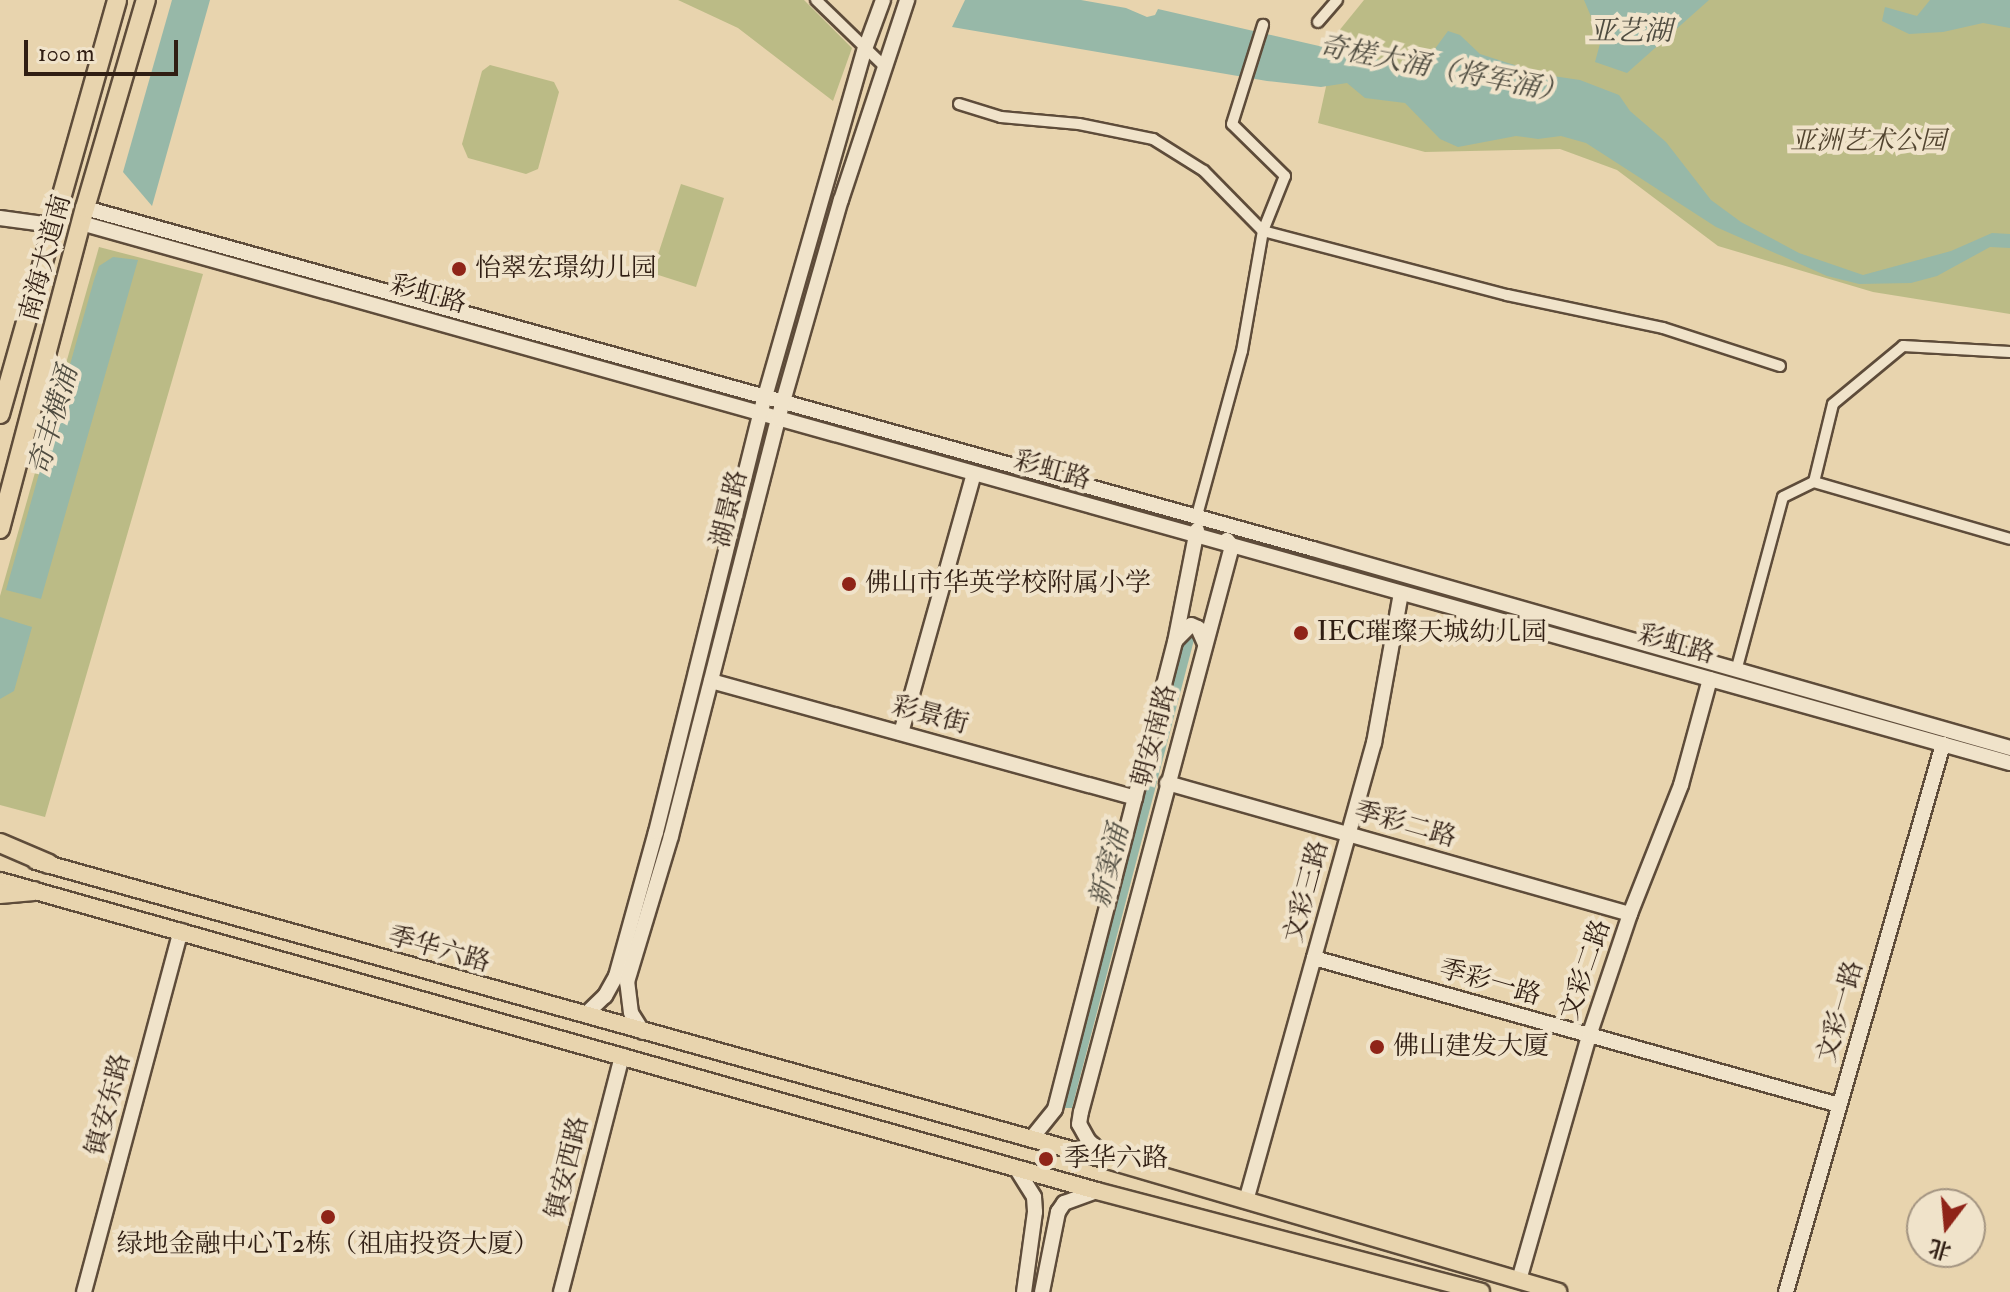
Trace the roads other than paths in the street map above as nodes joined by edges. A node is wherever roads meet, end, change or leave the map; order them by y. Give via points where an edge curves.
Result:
1 (117, 0) edge
2 (146, 0) edge
3 (816, 0) edge
4 (883, 0) edge
5 (907, 0) edge
6 (1337, 0) edge
7 (1318, 22) dead end
8 (1262, 28) dead end
9 (865, 49) junction
10 (884, 66) junction
11 (959, 104) dead end
12 (83, 215) junction
13 (0, 218) edge
14 (51, 225) junction
15 (1263, 231) junction
16 (150, 235) junction
17 (2010, 352) edge
18 (1780, 366) dead end
19 (764, 398) junction
20 (783, 403) junction
21 (0, 414) edge
22 (760, 414) junction
23 (778, 419) junction
24 (974, 474) junction
25 (1814, 482) junction
26 (1202, 520) junction
27 (0, 529) edge
28 (1198, 537) junction
29 (2010, 539) edge
30 (1232, 546) junction
31 (1401, 593) junction
32 (1175, 642) junction
33 (1205, 645) junction
34 (1736, 671) junction
35 (1710, 679) junction
36 (711, 681) junction
37 (901, 733) junction
38 (1943, 744) junction
39 (2010, 748) edge
40 (2010, 763) edge
41 (1167, 783) junction
42 (1135, 798) junction
43 (1348, 833) junction
44 (0, 843) edge
45 (0, 851) edge
46 (49, 864) junction
47 (0, 881) edge
48 (34, 891) junction
49 (0, 894) edge
50 (1630, 914) junction
51 (181, 931) junction
52 (1314, 958) junction
53 (585, 1015) junction
54 (643, 1032) junction
55 (1589, 1036) junction
56 (622, 1056) junction
57 (1057, 1102) junction
58 (1839, 1105) junction
59 (1081, 1112) junction
60 (1031, 1139) junction
61 (1111, 1161) junction
62 (1016, 1168) junction
63 (1097, 1191) junction
64 (1246, 1201) junction
65 (1519, 1280) junction
66 (1473, 1291) edge
67 (84, 1292) edge
68 (561, 1292) edge
69 (1024, 1292) edge
70 (1042, 1292) edge
71 (1558, 1292) edge
72 (1786, 1292) edge

1 - 14 highway, 南海大道南
2 - 12 highway, 南海大道南
3 - 9 street
4 - 9 street, 湖景路
5 - 10 street, 湖景路
6 - 7 street
8 - 15 street via 1232,124 1285,176
9 - 10 street
9 - 19 street, 湖景路
10 - 20 street, 湖景路
11 - 15 street via 1001,117 1079,124 1153,139 1204,171
12 - 16 street, 彩虹路
12 - 27 highway, 南海大道南
13 - 14 street
14 - 21 highway, 南海大道南
15 - 18 street via 1507,295 1663,328
15 - 26 street via 1242,351
16 - 19 street, 彩虹路
16 - 22 street, 彩虹路
17 - 25 street via 1903,346 1833,404
19 - 20 street, 彩虹路
19 - 22 street, 湖景路
20 - 23 street, 湖景路
20 - 26 street, 彩虹路
22 - 23 street, 彩虹路
22 - 53 street, 湖景路 via 616,976
23 - 24 street, 彩虹路
23 - 36 street, 湖景路
24 - 28 street, 彩虹路
24 - 37 street
25 - 29 street
25 - 34 street via 1783,497
26 - 28 street, 朝安南路
26 - 30 street
26 - 34 street, 彩虹路
28 - 30 street, 彩虹路
28 - 32 street, 朝安南路
30 - 31 street, 彩虹路
30 - 33 street, 朝安南路
31 - 35 street, 彩虹路
31 - 43 street, 文彩三路 via 1374,743
32 - 33 street via 1191,625 1198,628
32 - 42 street, 朝安南路
33 - 41 street, 朝安南路
34 - 39 street, 彩虹路
35 - 38 street, 彩虹路
35 - 50 street, 文彩二路 via 1681,785
36 - 37 street, 彩景街
36 - 54 street, 湖景路 via 627,982 631,1013
37 - 42 street, 彩景街
38 - 40 street, 彩虹路
38 - 58 street, 文彩一路
41 - 43 street, 季彩二路
41 - 59 street, 朝安南路
42 - 57 street, 朝安南路
43 - 50 street, 季彩二路
43 - 52 street, 文彩三路
44 - 46 highway
45 - 46 main road, 季华六路
46 - 53 main road, 季华六路
47 - 48 main road, 季华六路
48 - 49 highway
48 - 51 main road, 季华六路
50 - 55 street, 文彩二路
51 - 56 main road, 季华六路
51 - 67 street, 镇安东路
52 - 55 street, 季彩一路
52 - 64 street, 文彩三路
53 - 54 main road, 季华六路
54 - 60 main road, 季华六路
55 - 58 street, 季彩一路
55 - 65 street, 文彩二路
56 - 62 main road, 季华六路
56 - 68 street, 镇安西路
57 - 59 street via 1056,1115 1064,1123
57 - 60 street, 朝安南路
58 - 72 street, 文彩一路
59 - 61 street via 1079,1124 1088,1140
60 - 61 main road, 季华六路
61 - 64 main road, 季华六路
62 - 63 main road, 季华六路
62 - 69 street via 1034,1197 1035,1212
63 - 66 main road, 季华六路
63 - 70 street via 1064,1203 1058,1212
64 - 65 main road, 季华六路
65 - 71 main road, 季华六路

